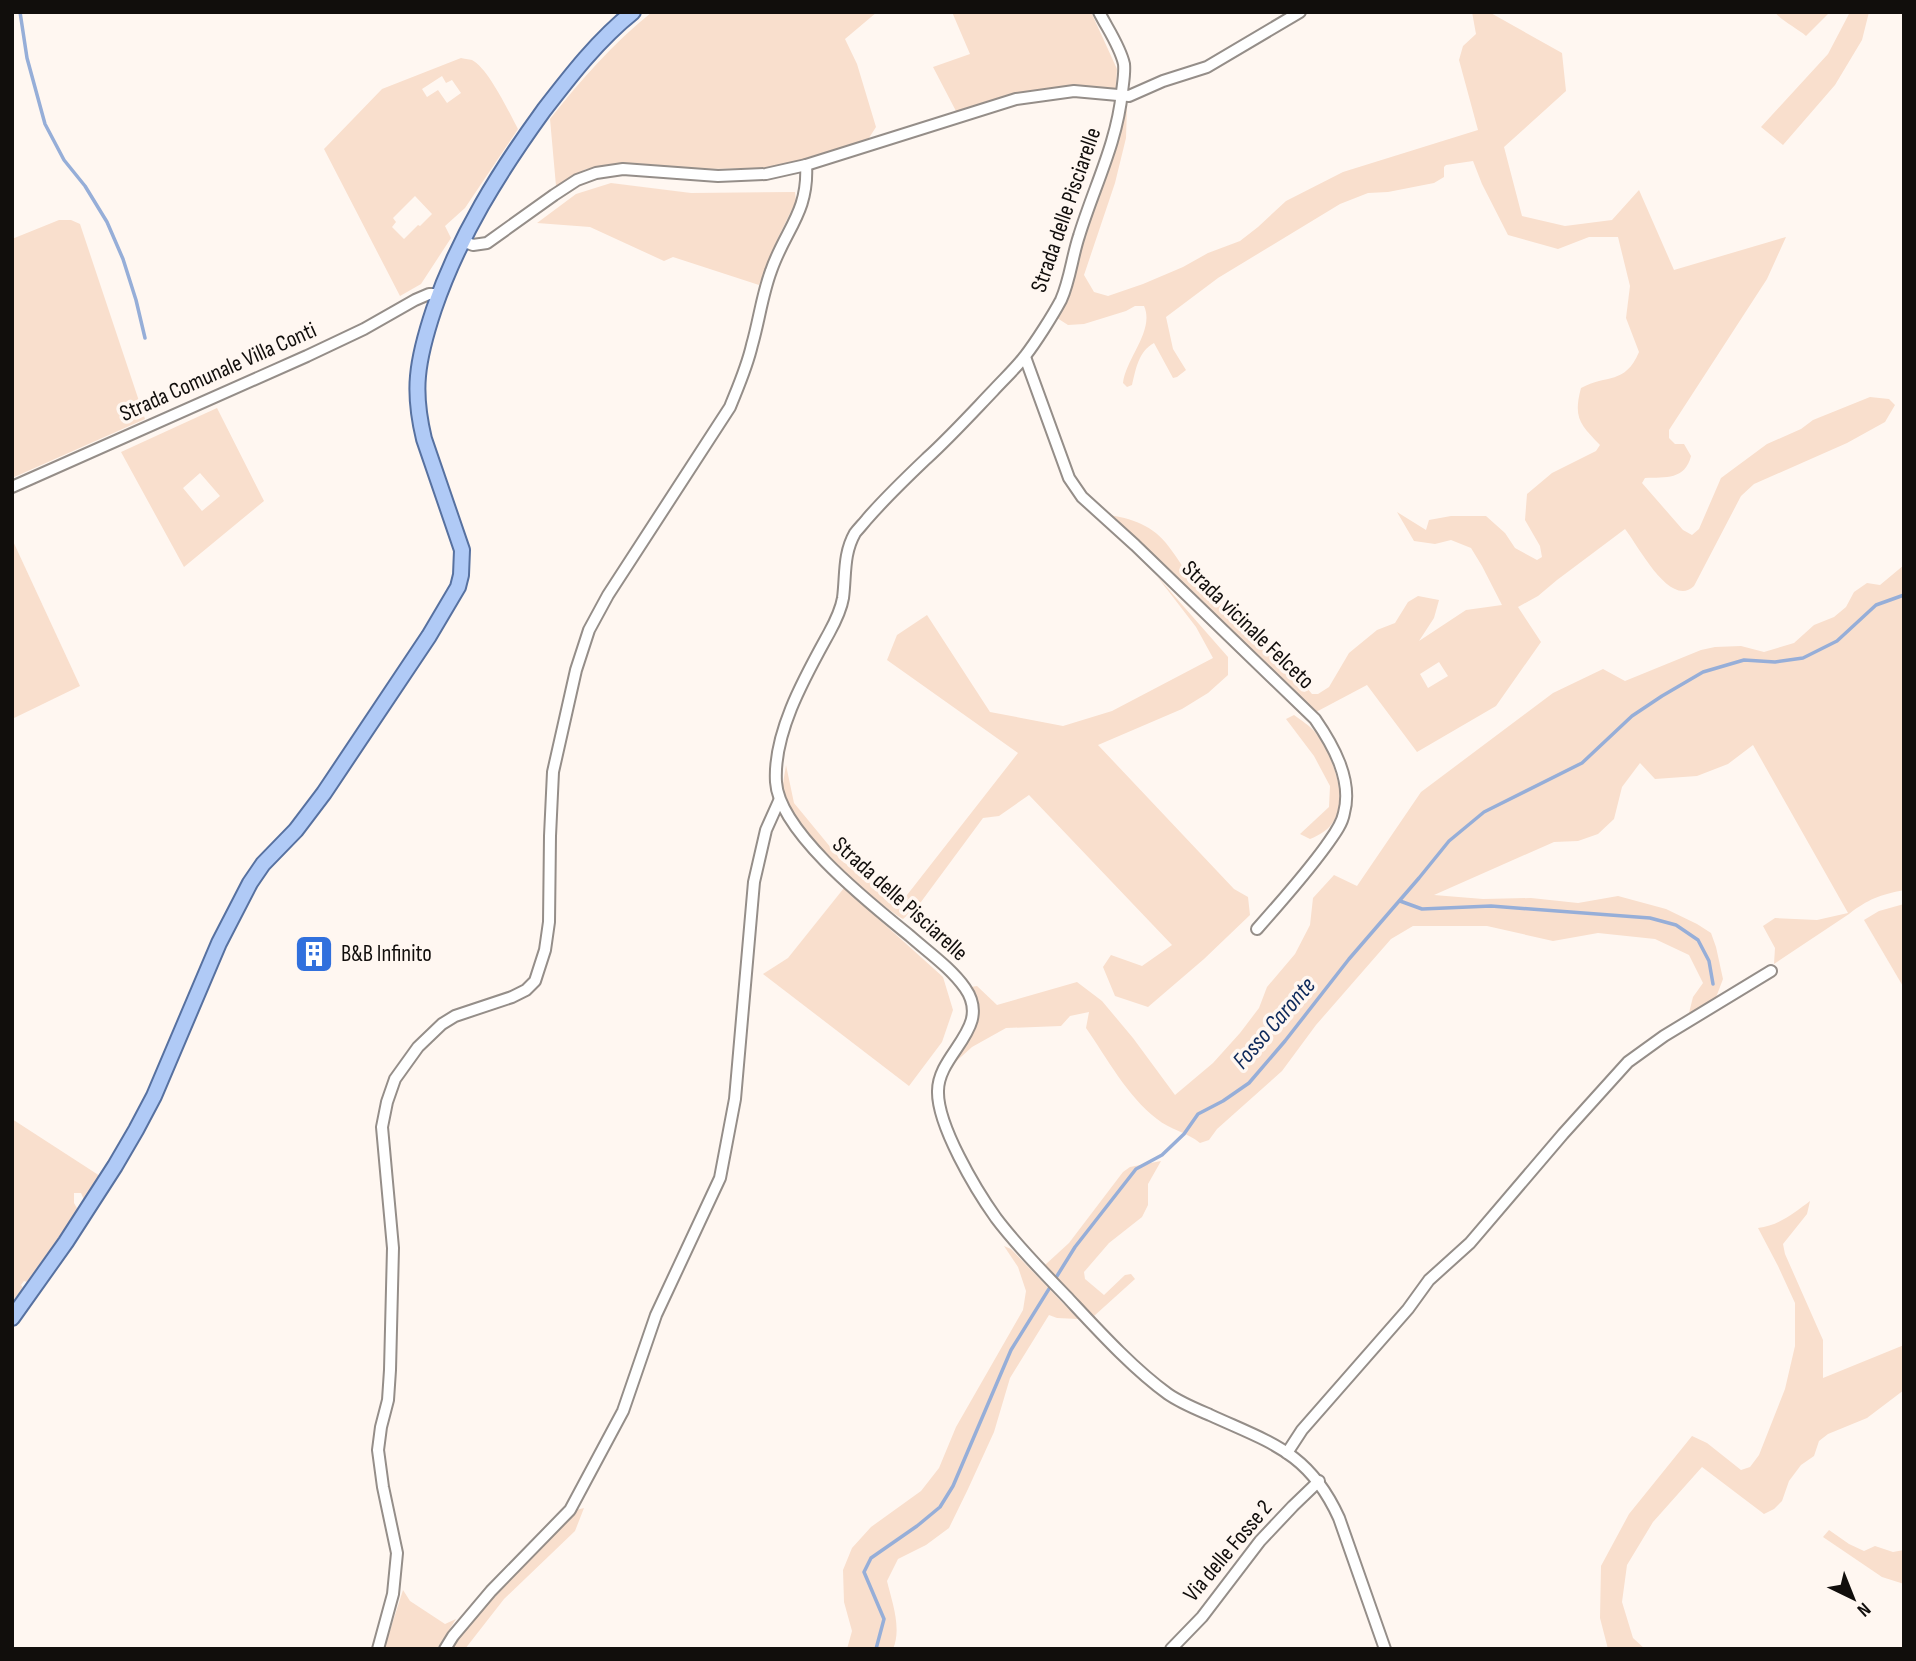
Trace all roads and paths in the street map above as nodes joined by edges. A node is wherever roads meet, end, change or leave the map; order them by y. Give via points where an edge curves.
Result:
1 (633, 12) edge
2 (1099, 12) edge
3 (1300, 12) edge
4 (1122, 97) junction
5 (806, 165) junction
6 (462, 241) junction
7 (439, 294) junction
8 (1025, 356) junction
9 (12, 487) edge
10 (779, 801) junction
11 (1257, 929) dead end
12 (1771, 971) dead end
13 (12, 1318) edge
14 (1287, 1453) junction
15 (1320, 1481) junction
16 (378, 1649) edge
17 (445, 1649) edge
18 (1171, 1649) edge
19 (1385, 1649) edge

1 - 6 main road via 579,64 496,178
2 - 4 street, Strada delle Pisciarelle via 1124,64
3 - 4 street via 1207,67
4 - 5 street, Strada delle Pisciarelle via 1074,91 1016,99
4 - 8 street, Strada delle Pisciarelle via 1062,298
5 - 6 street, Strada delle Pisciarelle via 766,174 718,176 635,169 596,173 577,180 487,243
5 - 16 street via 801,209 769,275 752,346 730,407 589,630 553,772 550,922 535,981 512,997 442,1024 395,1079 387,1102 382,1127 393,1248 390,1370 378,1450 397,1553 393,1594
6 - 7 main road
7 - 9 street, Strada Comunale Villa Conti via 415,300 326,347
7 - 13 main road via 421,352 417,399 424,439 462,550 458,587 324,793 250,883 136,1130
8 - 10 street, Strada delle Pisciarelle via 891,491 855,534 847,553 838,615 799,686 786,722 777,759
8 - 11 street, Strada vicinale Felceto via 1075,489 1315,719 1339,760 1346,799 1336,832
10 - 14 street, Strada delle Pisciarelle via 815,849 866,901 947,968 970,997 969,1029 940,1074 939,1105 949,1134 995,1217 1075,1306 1170,1395
10 - 17 street via 766,830 754,882 735,1099 719,1178 656,1315 623,1411 570,1510 491,1591
12 - 14 street via 1628,1062 1471,1243 1429,1280
14 - 15 street, Strada delle Pisciarelle
15 - 18 street, Via delle Fosse 2 via 1260,1541 1202,1617
15 - 19 street, Strada delle Pisciarelle via 1339,1518

